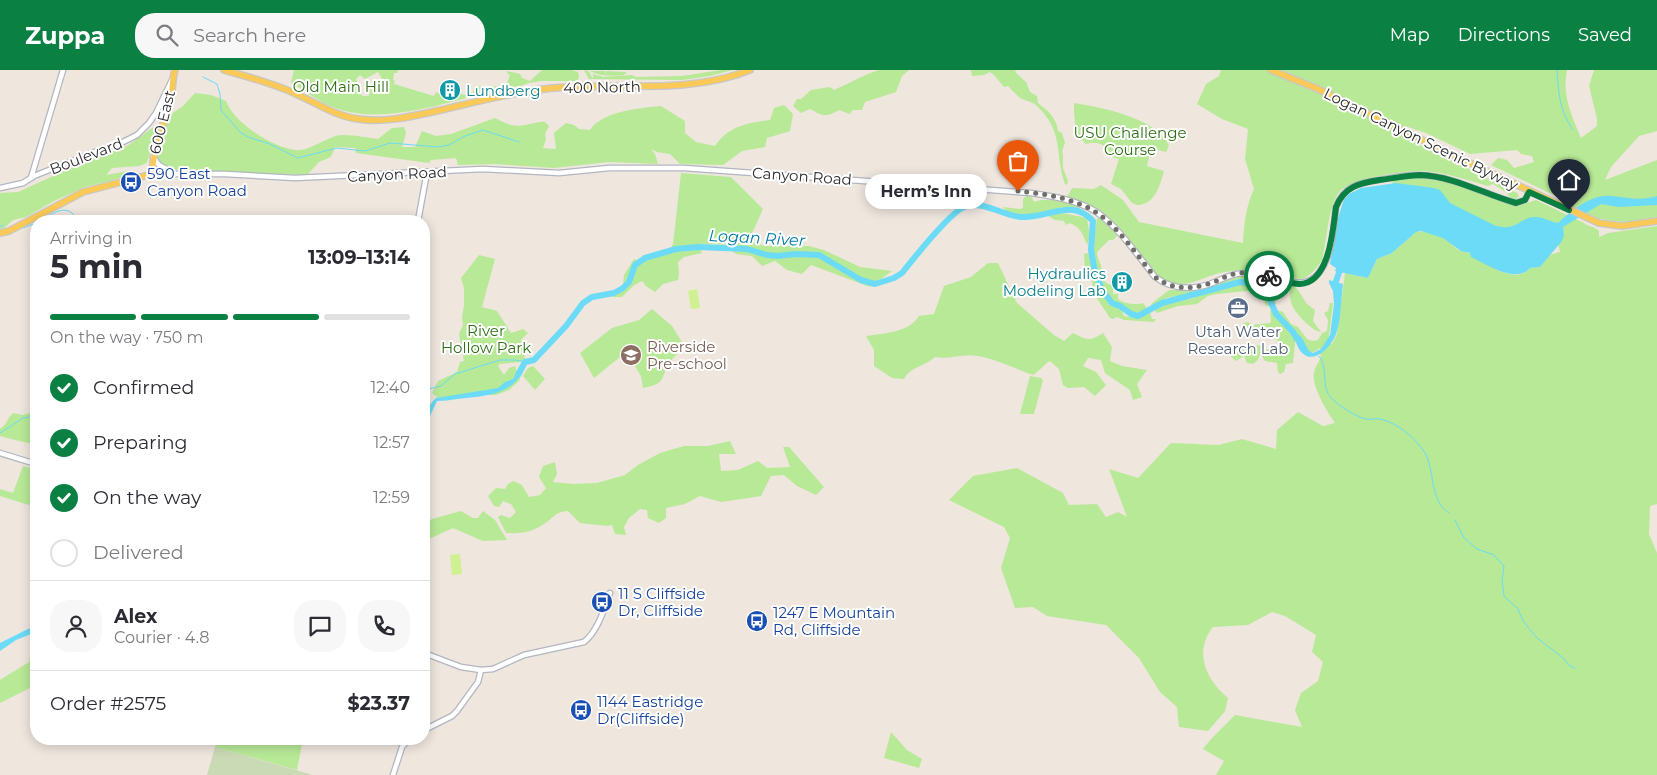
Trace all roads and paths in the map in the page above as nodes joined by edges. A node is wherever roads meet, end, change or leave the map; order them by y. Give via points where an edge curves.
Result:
1 (63, 70) edge
2 (175, 70) edge
3 (224, 70) edge
4 (750, 70) edge
5 (1271, 70) edge
6 (172, 80) junction
7 (153, 157) junction
8 (427, 172) junction
9 (173, 173) junction
10 (152, 174) junction
11 (31, 178) junction
12 (0, 188) edge
13 (1529, 192) junction
14 (39, 215) edge
15 (419, 215) edge
16 (30, 220) edge
17 (1657, 222) edge
18 (0, 233) edge
19 (0, 453) edge
20 (30, 462) edge
21 (610, 593) dead end
22 (430, 655) edge
23 (481, 670) junction
24 (430, 727) edge
25 (404, 745) edge
26 (393, 775) edge

1 - 11 street
2 - 6 main road, 600 East
3 - 4 main road, 400 North via 285,89 337,114 385,120 543,89 704,83
5 - 13 main road, Logan Canyon Scenic Byway via 1333,95
6 - 7 main road, 600 East via 171,98
6 - 11 street, Boulevard via 156,113 137,135
7 - 9 street
7 - 10 main road, 600 East
8 - 9 street, Canyon Road via 295,178
8 - 13 street, Canyon Road via 483,169 559,173 609,168 684,168 1031,192 1094,211 1116,230 1163,284 1186,288 1208,285 1233,274 1248,273 1307,283 1323,267 1329,253 1339,200 1356,185 1418,175 1453,181 1516,203 1525,200
8 - 15 street
9 - 10 street, Canyon Road
10 - 14 main road, Canyon Road via 83,192
11 - 12 street, Boulevard
13 - 17 main road, Logan Canyon Scenic Byway via 1611,226
16 - 18 main road, Canyon Road
19 - 20 street
21 - 23 street via 596,627 584,642 524,655 493,669
22 - 23 street via 461,667
23 - 24 street via 478,682 457,711
25 - 26 street

